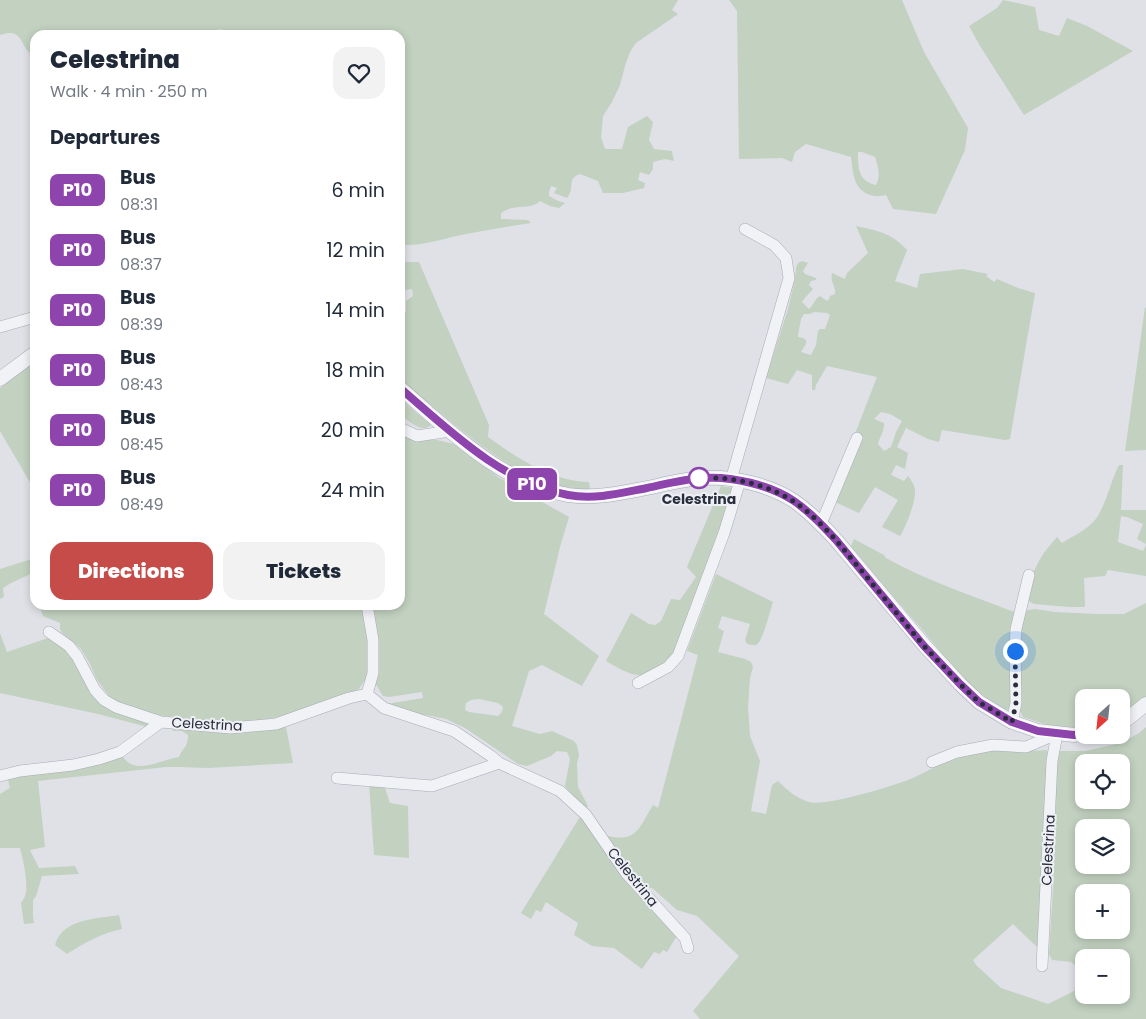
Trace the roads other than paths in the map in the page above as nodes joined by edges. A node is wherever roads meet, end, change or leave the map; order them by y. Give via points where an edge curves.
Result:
1 (745, 229) dead end
2 (30, 318) edge
3 (0, 327) edge
4 (30, 357) edge
5 (0, 379) edge
6 (405, 392) edge
7 (405, 430) edge
8 (450, 431) junction
9 (856, 438) dead end
10 (736, 480) junction
11 (821, 524) junction
12 (1029, 575) dead end
13 (368, 610) edge
14 (49, 632) dead end
15 (638, 683) dead end
16 (367, 694) junction
17 (1146, 704) edge
18 (1130, 718) edge
19 (161, 722) junction
20 (1012, 722) junction
21 (1057, 734) junction
22 (1075, 735) edge
23 (932, 762) dead end
24 (499, 763) junction
25 (0, 776) edge
26 (337, 778) dead end
27 (688, 948) dead end
28 (1042, 966) dead end

1 - 10 street via 774,245 786,258 789,278
2 - 3 street
4 - 5 street
6 - 8 street
7 - 8 street via 417,436
8 - 10 street via 499,468 547,490 570,495 594,497 704,478
9 - 11 street
10 - 11 street via 784,495
10 - 15 street via 724,533 678,656 668,667
11 - 20 street via 960,684 979,702
12 - 20 street via 1016,628 1016,703
13 - 16 street via 373,640 373,673
14 - 19 street, Celestrina via 78,656 95,690 104,700
16 - 19 street, Celestrina via 276,724 230,728
16 - 24 street, Celestrina via 384,708 454,731
17 - 18 street
19 - 25 street, Celestrina via 120,752 73,765
20 - 21 street
21 - 22 street
21 - 23 street via 1026,747 994,745 957,752
21 - 28 street, Celestrina via 1052,761
24 - 26 street via 432,786
24 - 27 street, Celestrina via 560,791 586,815 626,873 685,938

